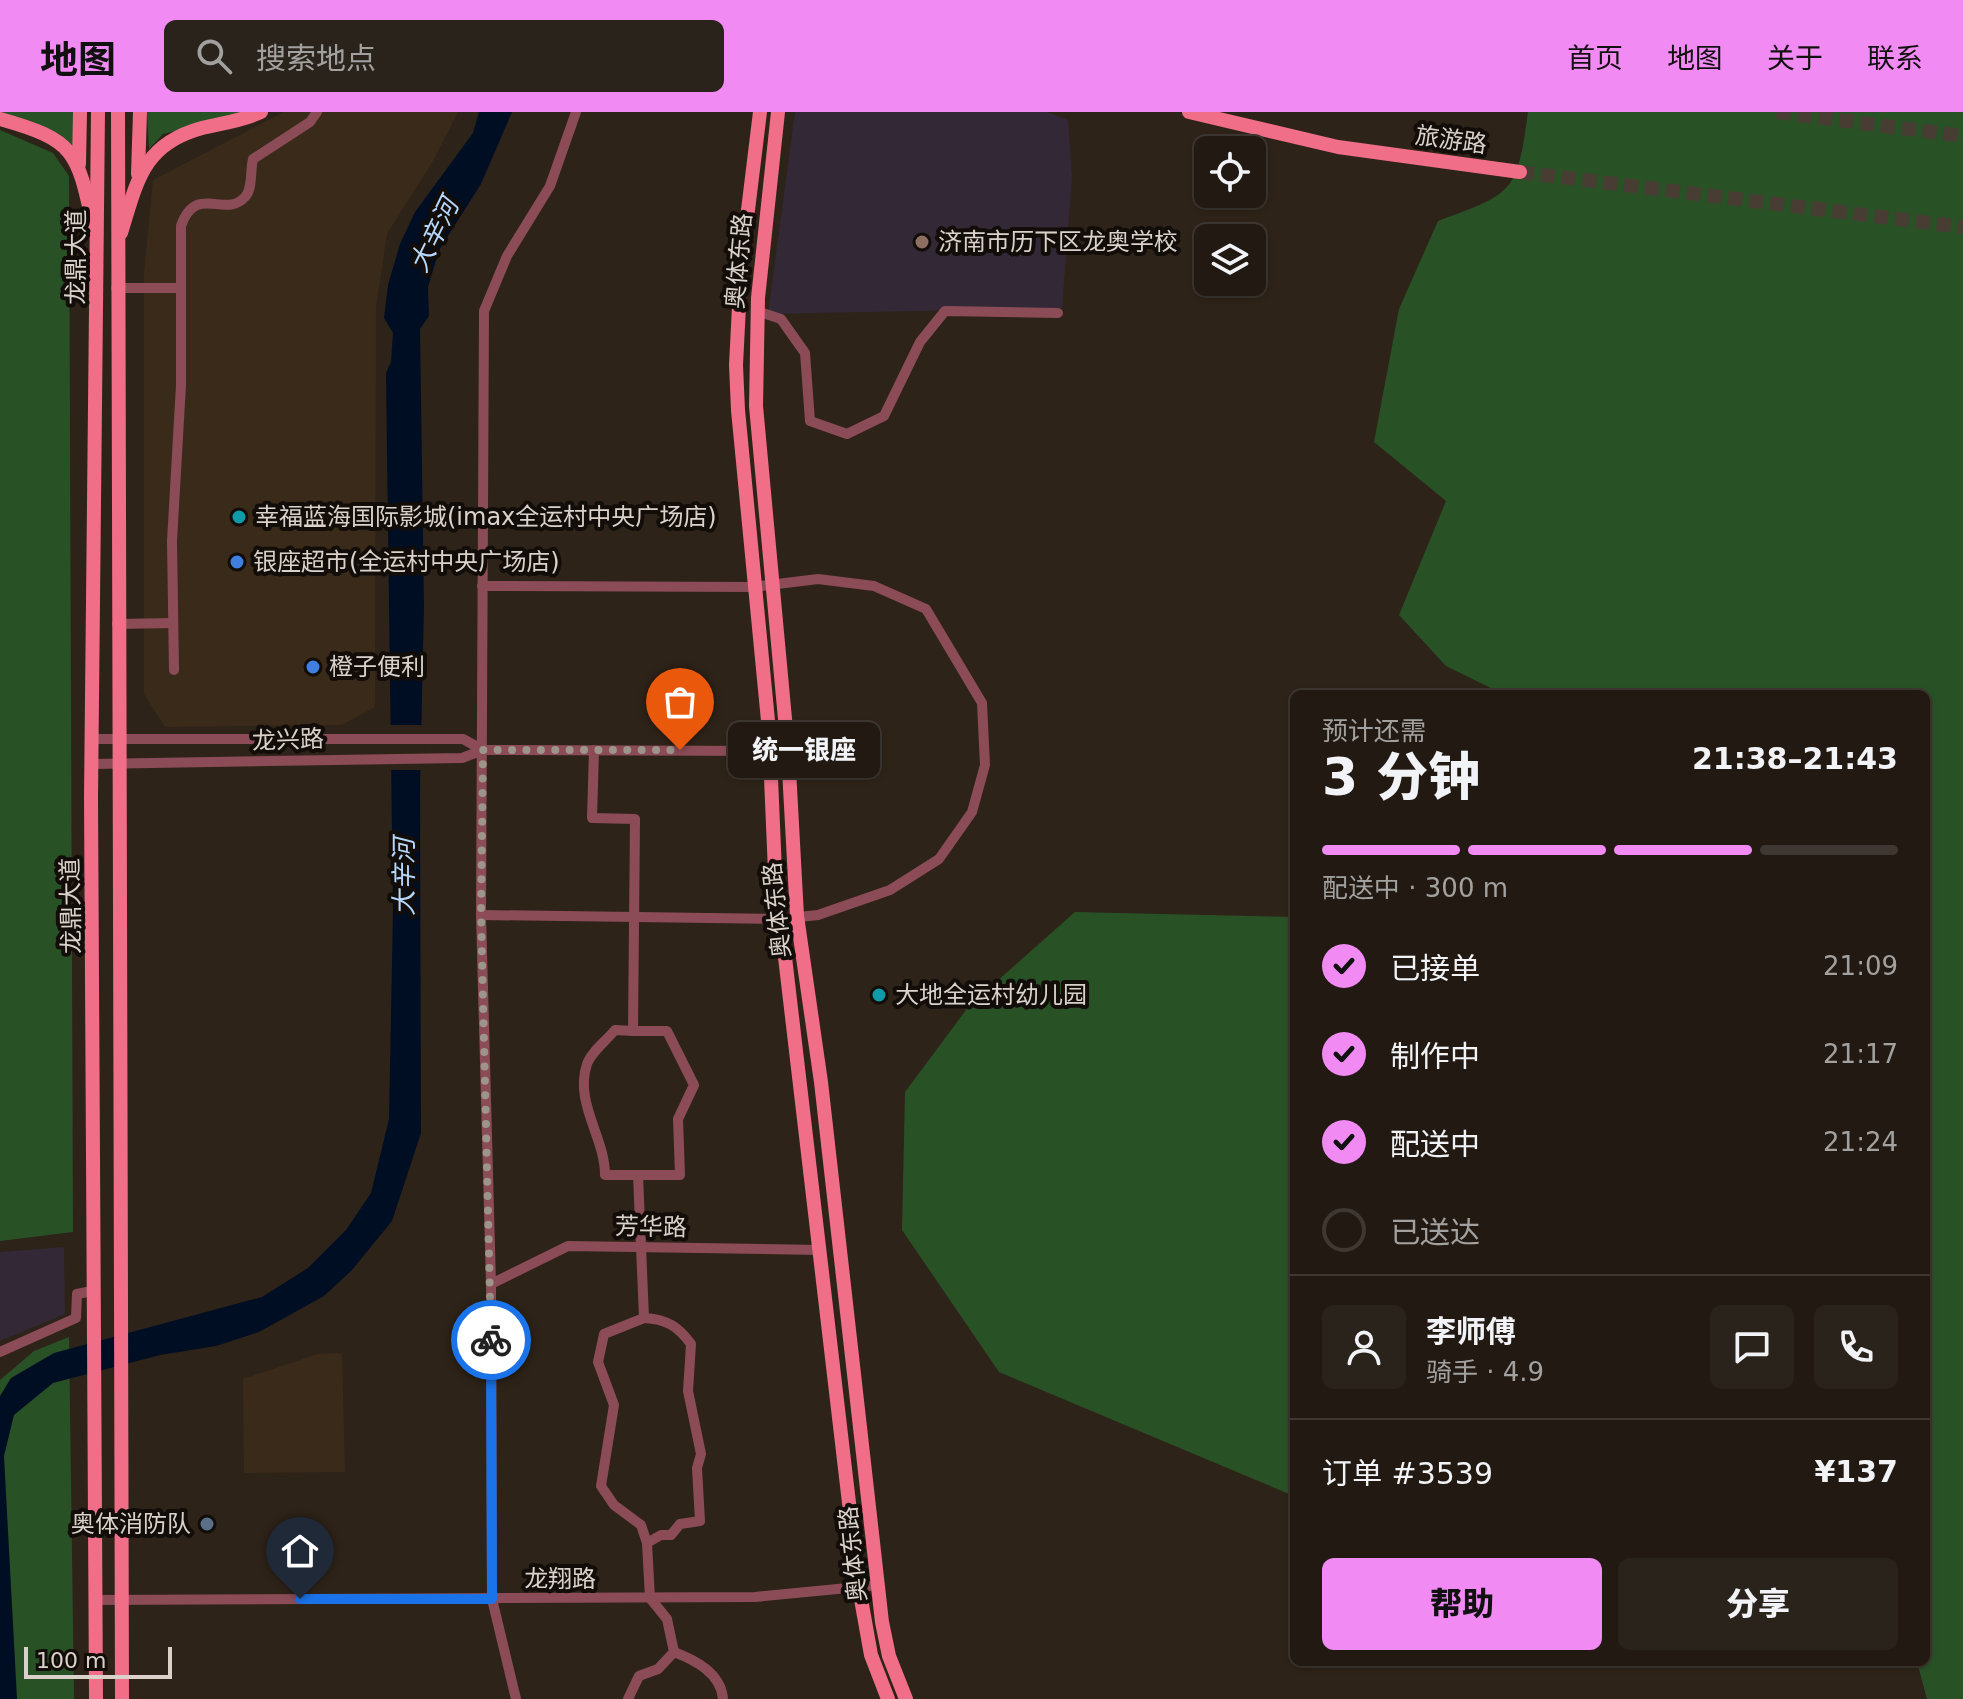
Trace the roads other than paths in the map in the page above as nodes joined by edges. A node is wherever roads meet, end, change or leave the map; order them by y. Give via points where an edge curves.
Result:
1 (80, 112) edge
2 (98, 112) edge
3 (118, 112) edge
4 (140, 112) edge
5 (261, 112) edge
6 (317, 112) edge
7 (576, 112) edge
8 (760, 112) edge
9 (778, 112) edge
10 (1189, 112) edge
11 (0, 119) edge
12 (79, 167) junction
13 (1520, 172) tunnel mouth
14 (137, 182) junction
15 (98, 251) junction
16 (116, 253) junction
17 (116, 288) junction
18 (180, 288) junction
19 (757, 311) junction
20 (1058, 313) dead end
21 (772, 582) junction
22 (482, 586) junction
23 (753, 587) junction
24 (173, 623) junction
25 (117, 624) junction
26 (174, 670) dead end
27 (92, 739) junction
28 (118, 740) junction
29 (483, 750) junction
30 (594, 750) junction
31 (768, 750) junction
32 (788, 751) junction
33 (92, 764) junction
34 (120, 766) junction
35 (481, 915) junction
36 (797, 916) junction
37 (780, 919) junction
38 (633, 1031) junction
39 (638, 1175) junction
40 (640, 1247) junction
41 (821, 1250) junction
42 (491, 1284) junction
43 (92, 1291) junction
44 (644, 1318) junction
45 (0, 1352) edge
46 (647, 1543) junction
47 (879, 1585) junction
48 (859, 1588) junction
49 (650, 1598) junction
50 (123, 1599) junction
51 (492, 1599) junction
52 (96, 1600) junction
53 (674, 1652) junction
54 (96, 1699) edge
55 (122, 1699) edge
56 (516, 1699) edge
57 (628, 1699) edge
58 (723, 1699) edge
59 (888, 1699) edge
60 (906, 1699) edge

1 - 12 main road
2 - 15 main road, 龙鼎大道
3 - 16 main road, 龙鼎大道
4 - 14 main road
5 - 14 main road via 178,136 153,152
6 - 18 street via 253,159 245,197 196,204 186,213
7 - 22 street via 550,186 507,256 484,311
8 - 23 main road via 741,267 736,365
9 - 19 main road, 奥体东路
10 - 13 main road, 旅游路 via 1338,147
11 - 12 main road via 47,135 64,146
12 - 15 main road
14 - 16 main road
15 - 27 main road, 龙鼎大道
16 - 17 main road, 龙鼎大道
17 - 18 street
17 - 25 main road, 龙鼎大道
18 - 24 street
19 - 20 street via 781,319 805,353 810,421 847,434 884,416 920,342 945,311
19 - 21 main road, 奥体东路 via 756,406
21 - 23 street
21 - 32 main road, 奥体东路
21 - 36 street via 818,579 874,586 926,609 982,703 985,765 972,812 939,859 890,890 818,915
22 - 23 street
22 - 29 street
23 - 31 main road
24 - 25 street
24 - 26 street
25 - 28 main road, 龙鼎大道
27 - 28 street, 龙兴路
27 - 33 main road, 龙鼎大道
28 - 29 street, 龙兴路 via 463,739
28 - 34 main road, 龙鼎大道
29 - 30 street, 龙兴路
29 - 34 street, 龙兴路 via 462,758
29 - 35 street
30 - 31 street, 龙兴路
30 - 38 street via 592,818 635,819
31 - 32 street, 龙兴路
31 - 37 main road
32 - 36 main road, 奥体东路
33 - 34 street, 龙兴路
33 - 43 main road, 龙鼎大道
34 - 50 main road, 龙鼎大道
35 - 37 street
35 - 42 street
36 - 37 street
36 - 47 main road, 奥体东路
37 - 41 main road
38 - 39 street via 615,1030 587,1061 586,1091 605,1175
38 - 39 street via 667,1031 694,1085 678,1119 680,1175
39 - 40 street
40 - 41 street, 芳华路
40 - 42 street, 芳华路 via 568,1246
40 - 44 street
41 - 48 main road
42 - 51 street
43 - 45 street via 77,1294 76,1318
43 - 52 main road, 龙鼎大道
44 - 46 street via 604,1334 598,1362 614,1405 601,1486 614,1505 641,1525
44 - 46 street via 672,1325 691,1344 688,1391 701,1454 700,1521 680,1524 671,1535
46 - 49 street
47 - 48 street, 龙翔路
47 - 60 main road, 奥体东路 via 889,1656
48 - 49 street, 龙翔路 via 755,1597
48 - 59 main road via 871,1655
49 - 51 street, 龙翔路
49 - 53 street via 667,1619
50 - 51 street, 龙翔路
50 - 52 street, 龙翔路
50 - 55 main road, 龙鼎大道
51 - 56 street
52 - 54 main road, 龙鼎大道
53 - 57 street via 658,1669 639,1676
53 - 58 street via 707,1669

